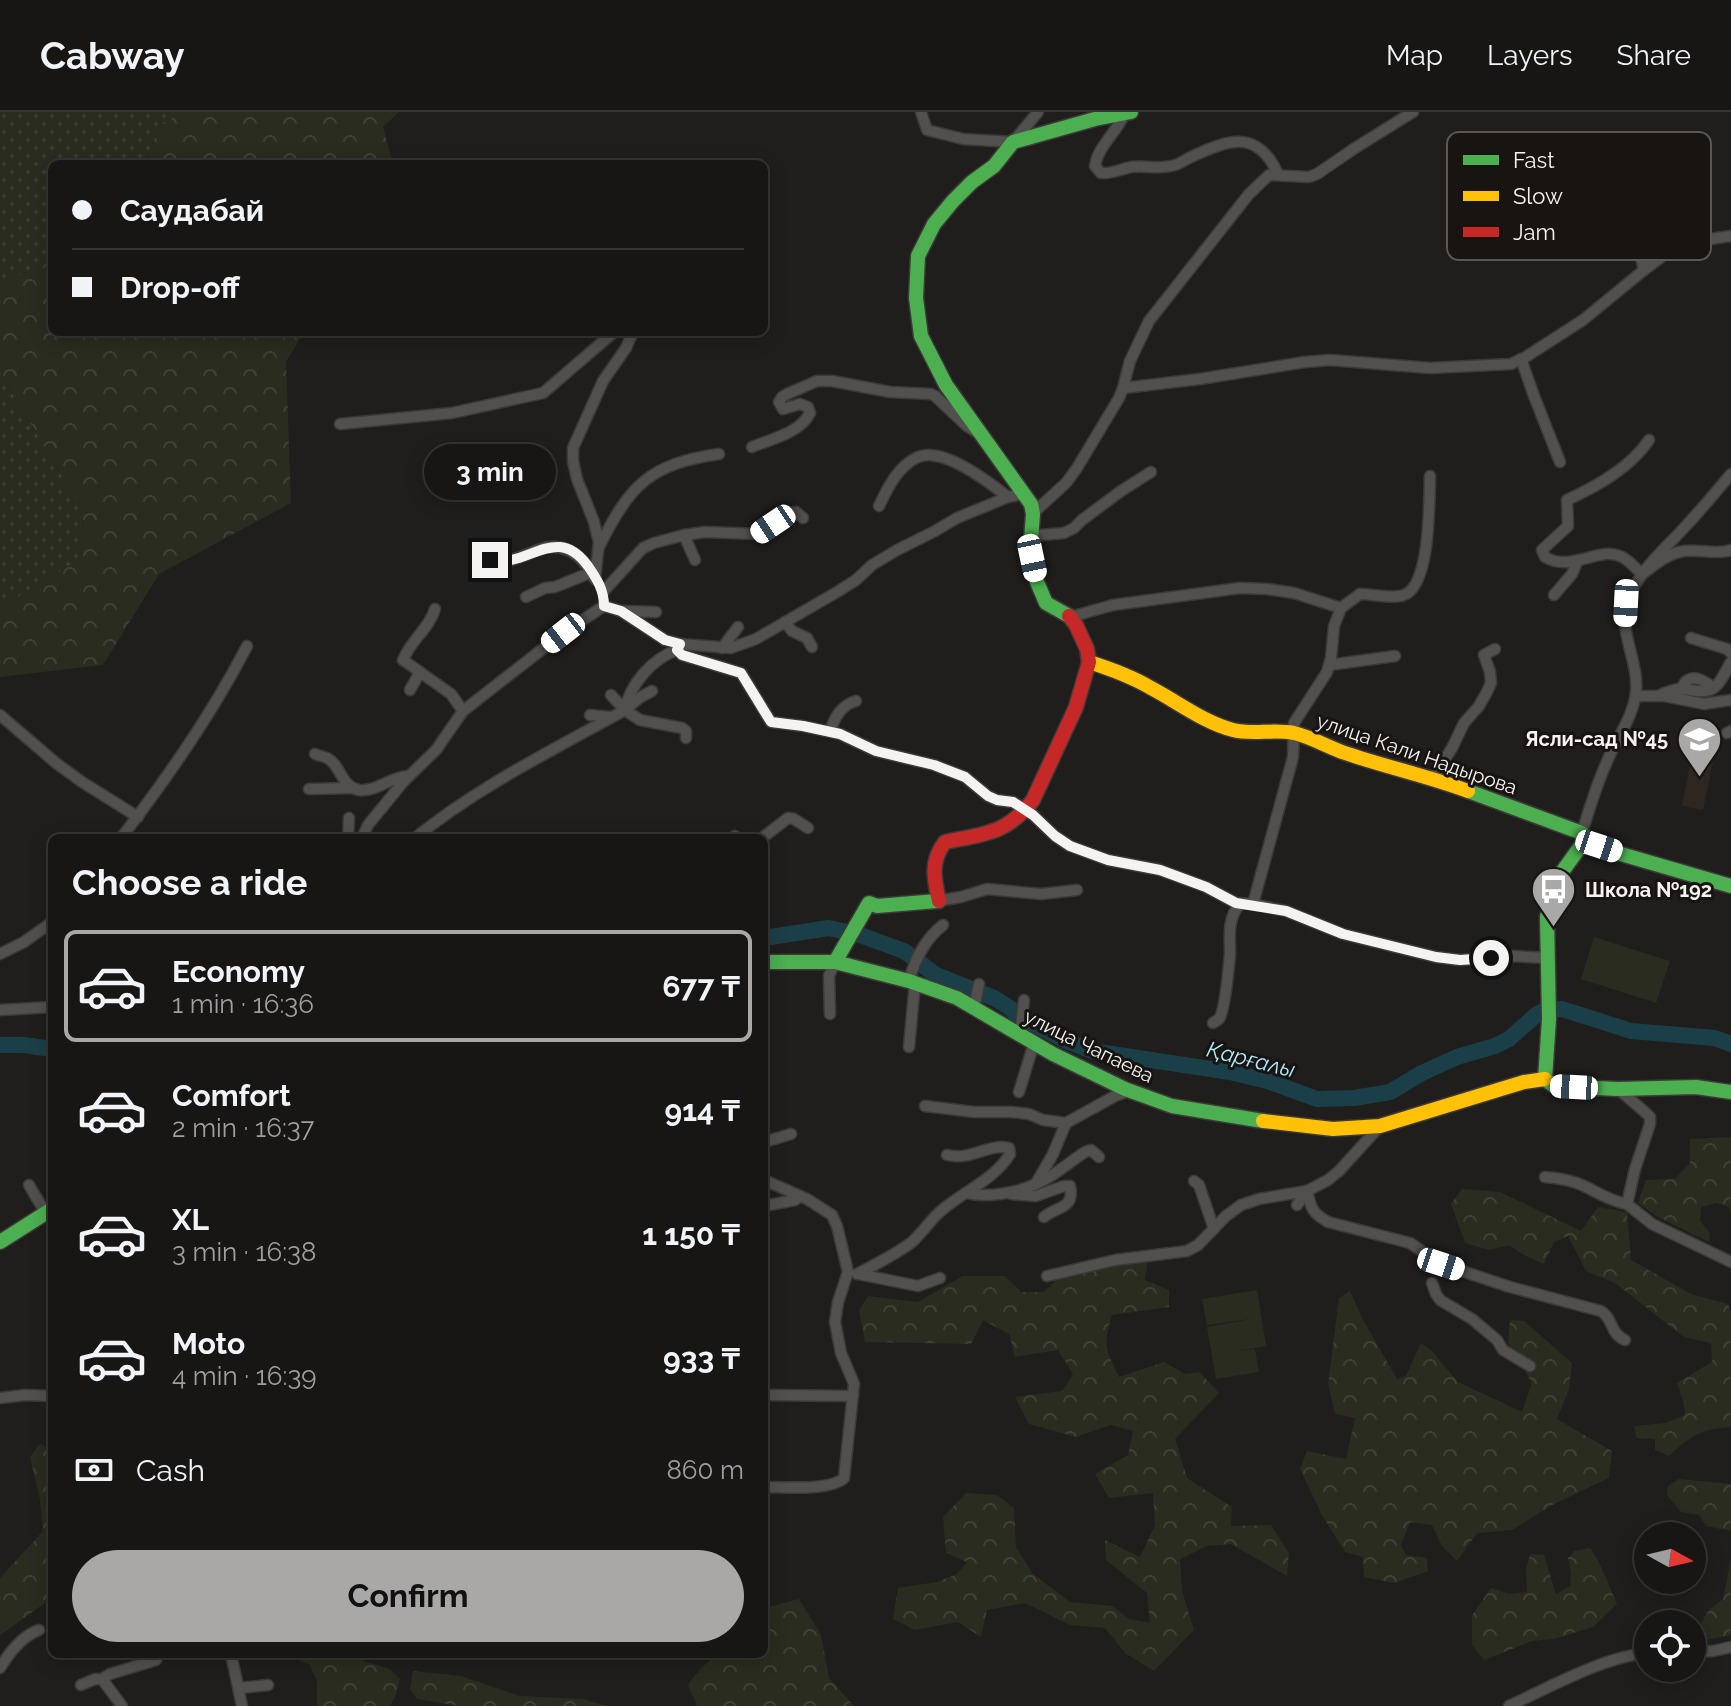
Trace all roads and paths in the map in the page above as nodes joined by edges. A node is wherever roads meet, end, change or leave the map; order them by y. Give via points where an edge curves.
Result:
1 (921, 112) edge
2 (1038, 112) edge
3 (1413, 112) edge
4 (1128, 113) edge
5 (1013, 142) junction
6 (1278, 174) junction
7 (1731, 236) edge
8 (1711, 239) edge
9 (1642, 260) edge
10 (1657, 260) edge
11 (1644, 270) junction
12 (609, 336) edge
13 (631, 336) edge
14 (1521, 359) junction
15 (1123, 388) junction
16 (340, 424) dead end
17 (980, 434) junction
18 (1649, 440) dead end
19 (752, 447) dead end
20 (719, 454) dead end
21 (1560, 462) dead end
22 (1151, 472) dead end
23 (1731, 474) edge
24 (1430, 476) dead end
25 (1023, 494) junction
26 (1008, 497) junction
27 (879, 506) dead end
28 (1033, 513) junction
29 (803, 518) dead end
30 (946, 525) junction
31 (684, 535) junction
32 (1030, 536) junction
33 (930, 542) dead end
34 (599, 549) junction
35 (1731, 551) edge
36 (490, 560) dead end
37 (695, 560) dead end
38 (1577, 562) junction
39 (1642, 574) junction
40 (594, 575) junction
41 (604, 591) junction
42 (1554, 595) dead end
43 (526, 597) dead end
44 (604, 606) junction
45 (1341, 608) junction
46 (435, 609) dead end
47 (621, 611) junction
48 (656, 612) dead end
49 (1070, 617) junction
50 (785, 622) junction
51 (738, 627) dead end
52 (1691, 638) dead end
53 (247, 646) dead end
54 (678, 647) junction
55 (812, 647) dead end
56 (722, 648) junction
57 (1495, 649) dead end
58 (1731, 653) edge
59 (1395, 656) dead end
60 (1089, 662) junction
61 (1731, 662) edge
62 (1329, 665) junction
63 (420, 672) junction
64 (410, 690) dead end
65 (652, 691) dead end
66 (611, 695) dead end
67 (1636, 696) junction
68 (1659, 696) junction
69 (1731, 700) edge
70 (856, 701) dead end
71 (625, 710) junction
72 (463, 711) junction
73 (0, 715) edge
74 (590, 715) dead end
75 (612, 717) junction
76 (831, 731) junction
77 (1295, 733) junction
78 (686, 738) dead end
79 (315, 754) dead end
80 (409, 776) junction
81 (1433, 778) junction
82 (353, 788) junction
83 (309, 789) dead end
84 (1026, 811) junction
85 (138, 817) junction
86 (349, 818) dead end
87 (808, 828) dead end
88 (124, 834) edge
89 (348, 834) edge
90 (364, 834) edge
91 (421, 834) edge
92 (767, 834) edge
93 (1583, 838) junction
94 (1731, 886) edge
95 (1077, 890) dead end
96 (938, 901) junction
97 (1240, 904) junction
98 (1253, 904) junction
99 (48, 925) edge
100 (943, 925) dead end
101 (0, 954) edge
102 (1547, 958) junction
103 (768, 962) edge
104 (835, 962) junction
105 (912, 982) junction
106 (979, 984) dead end
107 (975, 1003) junction
108 (1024, 1006) dead end
109 (48, 1007) edge
110 (0, 1010) edge
111 (830, 1014) dead end
112 (1213, 1023) dead end
113 (1021, 1030) junction
114 (1034, 1043) junction
115 (909, 1047) dead end
116 (1545, 1079) junction
117 (1618, 1089) junction
118 (1129, 1091) junction
119 (1019, 1092) dead end
120 (1731, 1092) edge
121 (925, 1106) dead end
122 (1066, 1123) junction
123 (1380, 1126) junction
124 (791, 1134) dead end
125 (768, 1141) edge
126 (947, 1155) dead end
127 (1099, 1157) dead end
128 (1545, 1177) dead end
129 (1194, 1181) dead end
130 (768, 1182) edge
131 (29, 1185) dead end
132 (1035, 1185) junction
133 (1307, 1191) junction
134 (966, 1193) junction
135 (1005, 1193) junction
136 (800, 1196) junction
137 (1627, 1204) junction
138 (768, 1205) edge
139 (1297, 1205) dead end
140 (48, 1209) edge
141 (48, 1211) edge
142 (1044, 1217) dead end
143 (1214, 1229) junction
144 (0, 1242) edge
145 (1434, 1260) junction
146 (1731, 1262) edge
147 (853, 1273) junction
148 (1047, 1276) dead end
149 (940, 1278) dead end
150 (1432, 1283) junction
151 (1430, 1296) dead end
152 (1625, 1340) dead end
153 (1530, 1366) dead end
154 (768, 1395) edge
155 (48, 1396) edge
156 (853, 1396) junction
157 (0, 1398) edge
158 (768, 1487) edge
159 (39, 1630) dead end
160 (1731, 1647) edge
161 (1706, 1651) edge
162 (1634, 1656) edge
163 (232, 1658) edge
164 (156, 1660) dead end
165 (0, 1668) edge
166 (102, 1679) junction
167 (81, 1685) dead end
168 (268, 1685) dead end
169 (239, 1688) junction
170 (122, 1706) edge
171 (242, 1706) edge
172 (1509, 1706) edge

1 - 5 street via 927,130
2 - 5 street
3 - 6 street via 1317,174
4 - 5 street
4 - 6 street via 1099,152 1095,166 1101,173 1175,166 1218,145 1240,141 1263,151
5 - 17 street via 934,224 918,256 921,336
6 - 15 street via 1269,175 1249,194 1149,321
7 - 8 street
9 - 11 street
10 - 11 street
11 - 14 street via 1583,320
12 - 16 street via 543,393 452,413
13 - 34 street via 603,381 573,448
14 - 15 street via 1430,368 1330,360
14 - 21 street
15 - 28 street via 1077,468
17 - 19 street via 931,394 817,381 779,402 783,409 808,407 804,423
17 - 25 street
18 - 38 street via 1624,466 1567,500 1568,526 1542,550 1549,560
20 - 34 street via 690,458 649,477 623,505
22 - 32 street via 1074,528
23 - 39 street
24 - 45 street via 1427,542 1412,589 1400,596 1360,594
25 - 26 street
25 - 28 street
26 - 27 street via 957,464 920,456 898,472
26 - 30 street
28 - 32 street
29 - 31 street via 789,513 759,534
30 - 33 street
30 - 50 street
31 - 37 street
31 - 41 street via 643,548
32 - 49 street via 1043,599
34 - 40 street
35 - 39 street via 1680,552
36 - 40 street via 511,562 543,548 569,549
38 - 39 street via 1621,556
38 - 42 street
39 - 67 street via 1623,606
40 - 41 street
40 - 43 street
41 - 44 street
44 - 47 street
44 - 72 street
45 - 49 street via 1294,593 1240,588 1113,605
45 - 62 street
46 - 63 street via 403,660
47 - 48 street
47 - 54 street
49 - 60 street
50 - 55 street
50 - 56 street via 756,639
51 - 56 street
52 - 58 street
53 - 85 street via 197,734
54 - 56 street
54 - 71 street via 645,671
54 - 76 street via 682,655 741,673 771,722
57 - 81 street via 1484,655 1491,683 1487,692
59 - 62 street
60 - 77 street, улица Кали Надырова via 1121,672 1233,730
60 - 84 street via 1076,707
61 - 68 street via 1713,688
62 - 77 street via 1294,723
63 - 64 street
63 - 72 street via 451,694
65 - 71 street
66 - 71 street
67 - 68 street
67 - 93 street via 1605,765
68 - 69 street via 1704,704
70 - 76 street via 838,714
71 - 75 street
71 - 78 street via 640,720 682,728
72 - 80 street via 436,750
73 - 85 street via 56,763
74 - 75 street
75 - 91 street via 477,793
76 - 84 street via 876,751 965,777 988,796
77 - 81 street, улица Кали Надырова
77 - 98 street
79 - 82 street via 329,759
80 - 82 street via 370,789
80 - 90 street
81 - 93 street, улица Кали Надырова
82 - 83 street
84 - 96 street via 996,832 945,842 932,872
84 - 97 street via 1070,846 1160,870
85 - 88 street
86 - 89 street
87 - 92 street via 788,818
93 - 94 street, улица Кали Надырова
93 - 102 street via 1553,891
95 - 96 street via 1041,894 987,889
96 - 104 street via 869,903
97 - 98 street
97 - 112 street via 1228,936 1223,1004
98 - 102 street via 1436,957
99 - 101 street
100 - 105 street via 920,952
102 - 116 street
103 - 104 street, улица Чапаева
104 - 105 street, улица Чапаева
104 - 111 street via 829,976
105 - 107 street, улица Чапаева
105 - 115 street
106 - 107 street
107 - 113 street, улица Чапаева
108 - 113 street
109 - 110 street
113 - 114 street, улица Чапаева
114 - 118 street, улица Чапаева
114 - 119 street
116 - 117 street via 1554,1086
116 - 123 street, улица Чапаева
117 - 120 street via 1696,1087
117 - 137 street via 1650,1117
118 - 122 street
118 - 123 street, улица Чапаева via 1172,1106 1272,1122 1333,1129
121 - 122 street via 1029,1114
122 - 132 street
123 - 133 street via 1339,1171
124 - 125 street
126 - 134 street via 1009,1148 1006,1161
127 - 132 street via 1085,1152
128 - 137 street via 1583,1185
129 - 143 street
130 - 136 street
131 - 140 street
132 - 135 street
133 - 139 street
133 - 143 street via 1241,1205
133 - 145 street via 1311,1209 1328,1222 1410,1243
134 - 135 street
134 - 147 street via 914,1240
135 - 142 street via 1036,1196 1070,1186 1070,1200
136 - 138 street
136 - 147 street via 832,1215
137 - 146 street via 1652,1224
141 - 144 street
143 - 148 street via 1187,1251
145 - 150 street
145 - 152 street via 1601,1311
147 - 149 street via 918,1286
147 - 156 street via 838,1302 835,1322
150 - 151 street
150 - 153 street via 1440,1300
154 - 156 street
155 - 157 street
156 - 158 street via 844,1478 826,1486
159 - 165 street
160 - 161 street
162 - 172 street
163 - 169 street
164 - 166 street
166 - 167 street
166 - 170 street
168 - 169 street
169 - 171 street

